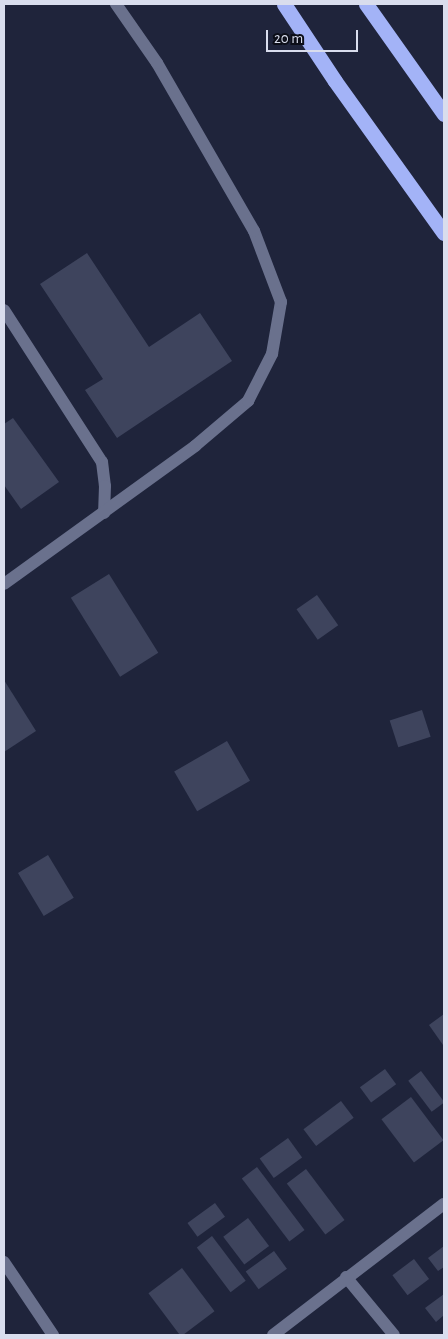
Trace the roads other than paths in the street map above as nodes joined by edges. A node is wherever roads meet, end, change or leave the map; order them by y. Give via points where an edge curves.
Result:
1 (116, 4) edge
2 (284, 4) edge
3 (366, 4) edge
4 (444, 114) edge
5 (444, 234) edge
6 (4, 310) edge
7 (104, 513) junction
8 (4, 584) edge
9 (444, 1204) edge
10 (4, 1262) edge
11 (346, 1277) junction
12 (53, 1335) edge
13 (273, 1335) edge
14 (394, 1335) edge

1 - 7 street via 157,63 254,232 281,302 272,354 248,401
2 - 5 highway
3 - 4 highway
6 - 7 street via 102,462
7 - 8 street
9 - 11 street
10 - 12 street
11 - 13 street
11 - 14 street

